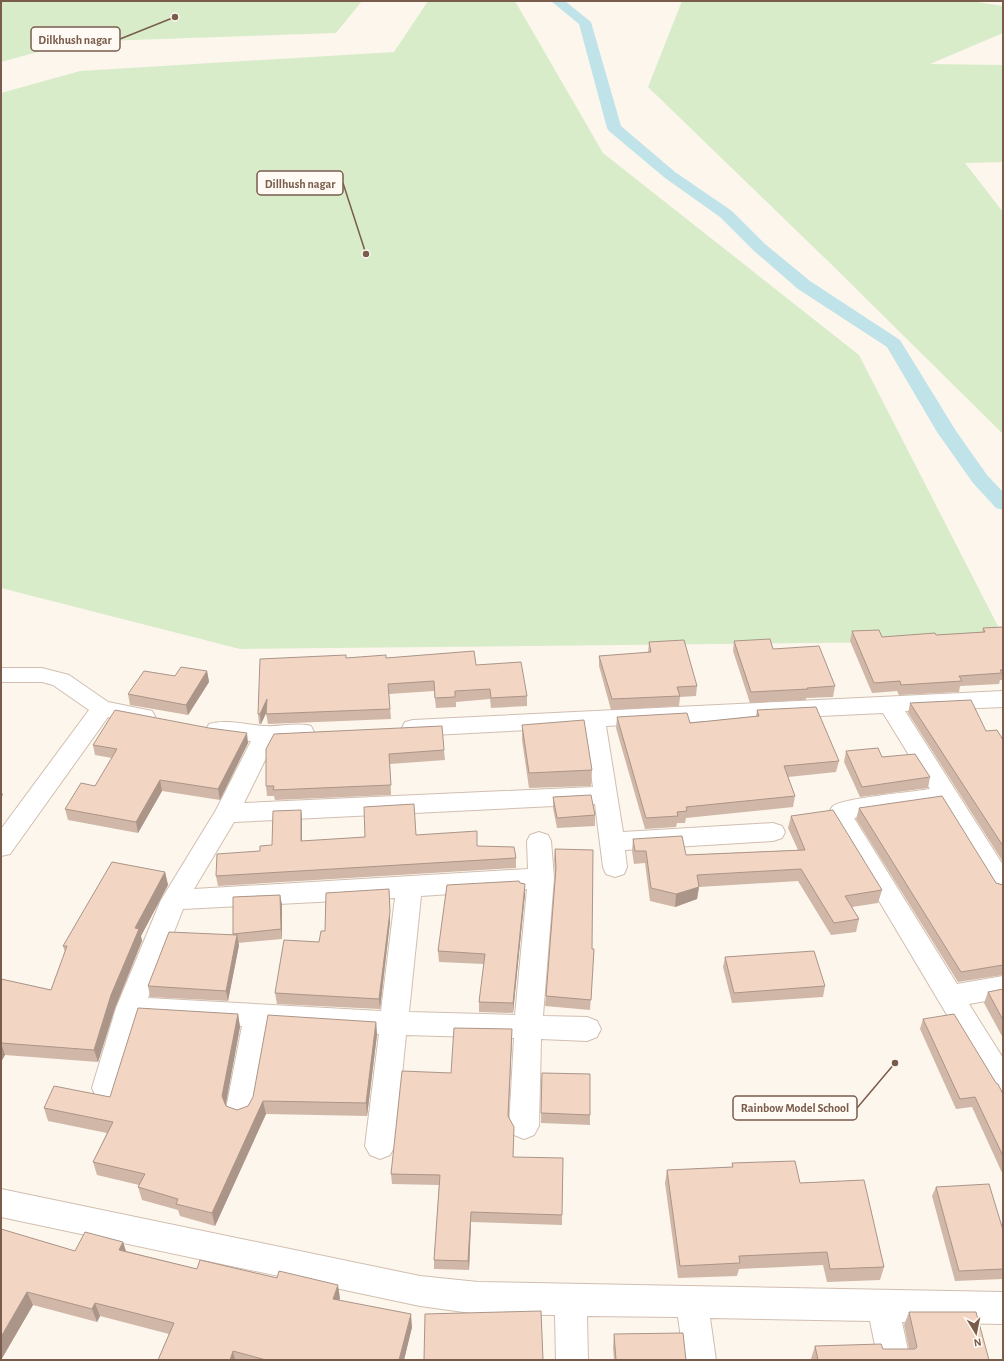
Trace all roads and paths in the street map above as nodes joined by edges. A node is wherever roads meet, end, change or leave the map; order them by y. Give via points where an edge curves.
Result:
1 (1, 675) edge
2 (1003, 700) edge
3 (889, 704) junction
4 (102, 708) junction
5 (164, 720) edge
6 (594, 720) junction
7 (195, 726) edge
8 (391, 729) edge
9 (321, 732) edge
10 (266, 734) junction
11 (606, 795) junction
12 (945, 796) junction
13 (227, 813) junction
14 (773, 832) dead end
15 (539, 841) dead end
16 (612, 842) junction
17 (1, 847) edge
18 (615, 867) dead end
19 (541, 878) junction
20 (1003, 886) edge
21 (409, 887) junction
22 (174, 900) junction
23 (1003, 987) edge
24 (949, 996) junction
25 (130, 1008) junction
26 (258, 1015) junction
27 (394, 1023) junction
28 (528, 1028) junction
29 (587, 1029) dead end
30 (1003, 1083) edge
31 (106, 1088) dead end
32 (240, 1109) edge
33 (524, 1126) dead end
34 (380, 1146) dead end
35 (1, 1202) edge
36 (571, 1300) junction
37 (692, 1302) junction
38 (883, 1306) junction
39 (1003, 1308) edge
40 (572, 1360) edge
41 (700, 1360) edge
42 (894, 1360) edge

1 - 4 street via 42,675 61,680
2 - 3 street
3 - 6 street
3 - 12 street
4 - 5 street
4 - 17 street
6 - 8 street
6 - 11 street
7 - 10 street
9 - 10 street
10 - 13 street
11 - 13 street
11 - 16 street
12 - 20 street
12 - 24 street via 846,810 841,813 841,817
13 - 22 street
14 - 16 street
15 - 19 street
16 - 18 street
19 - 21 street
19 - 28 street
21 - 22 street
21 - 27 street
22 - 25 street
23 - 24 street
24 - 30 street
25 - 26 street
25 - 31 street
26 - 27 street
26 - 32 street
27 - 28 street
27 - 34 street
28 - 29 street
28 - 33 street
35 - 36 street via 420,1291 478,1298
36 - 37 street
36 - 40 street
37 - 38 street
37 - 41 street
38 - 39 street
38 - 42 street

